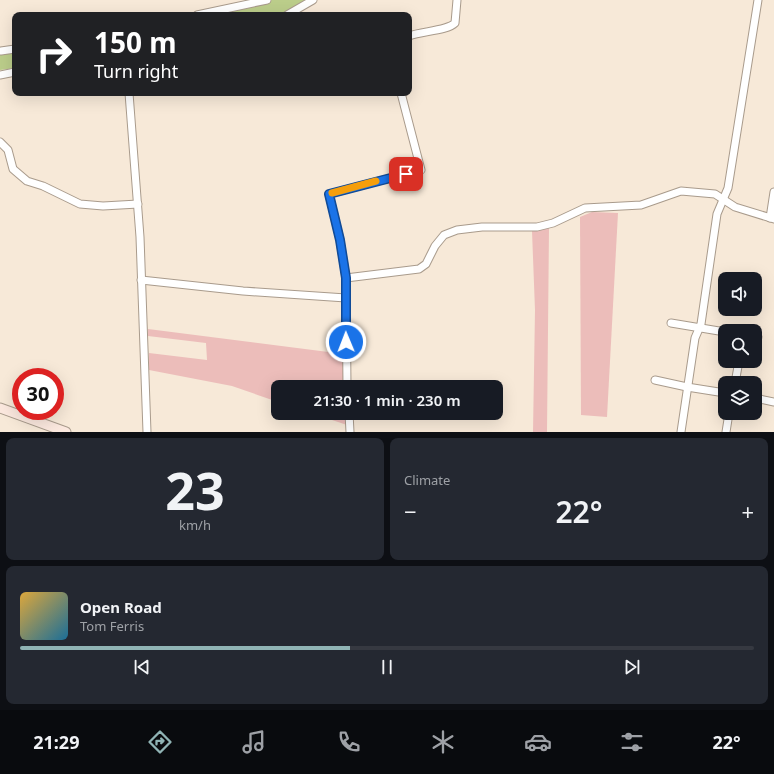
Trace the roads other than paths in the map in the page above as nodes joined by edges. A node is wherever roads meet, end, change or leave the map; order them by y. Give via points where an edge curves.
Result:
1 (267, 0) edge
2 (313, 0) edge
3 (457, 0) edge
4 (758, 0) edge
5 (211, 12) edge
6 (292, 12) edge
7 (412, 35) edge
8 (12, 49) edge
9 (1, 51) dead end
10 (12, 73) edge
11 (0, 75) edge
12 (129, 96) edge
13 (402, 96) edge
14 (0, 142) edge
15 (774, 192) edge
16 (724, 201) junction
17 (138, 204) junction
18 (772, 219) edge
19 (346, 278) junction
20 (141, 280) junction
21 (346, 298) junction
22 (670, 323) dead end
23 (699, 328) junction
24 (718, 331) edge
25 (347, 380) edge
26 (655, 380) dead end
27 (687, 388) junction
28 (718, 392) edge
29 (762, 399) edge
30 (774, 402) edge
31 (0, 410) edge
32 (349, 420) edge
33 (729, 420) edge
34 (66, 432) edge
35 (147, 432) edge
36 (350, 432) edge
37 (681, 432) edge
38 (726, 432) edge

1 - 5 street
2 - 6 street
3 - 7 street via 455,23 450,28
4 - 16 street
8 - 9 street
10 - 11 street
12 - 17 street
13 - 19 street via 421,170 329,194
14 - 17 street via 8,150 13,169 27,181 80,204
15 - 18 street
16 - 18 street
16 - 19 street via 715,194 681,190 641,205 585,208 554,223 537,227 482,227 457,230 444,236 435,246 426,264 419,269
16 - 23 street via 717,214
17 - 20 street
19 - 21 street
20 - 21 street via 243,291
20 - 35 street
21 - 25 street
22 - 23 street
23 - 24 street
23 - 27 street
26 - 27 street
27 - 28 street
27 - 37 street
29 - 30 street
31 - 34 main road
32 - 36 street
33 - 38 street

